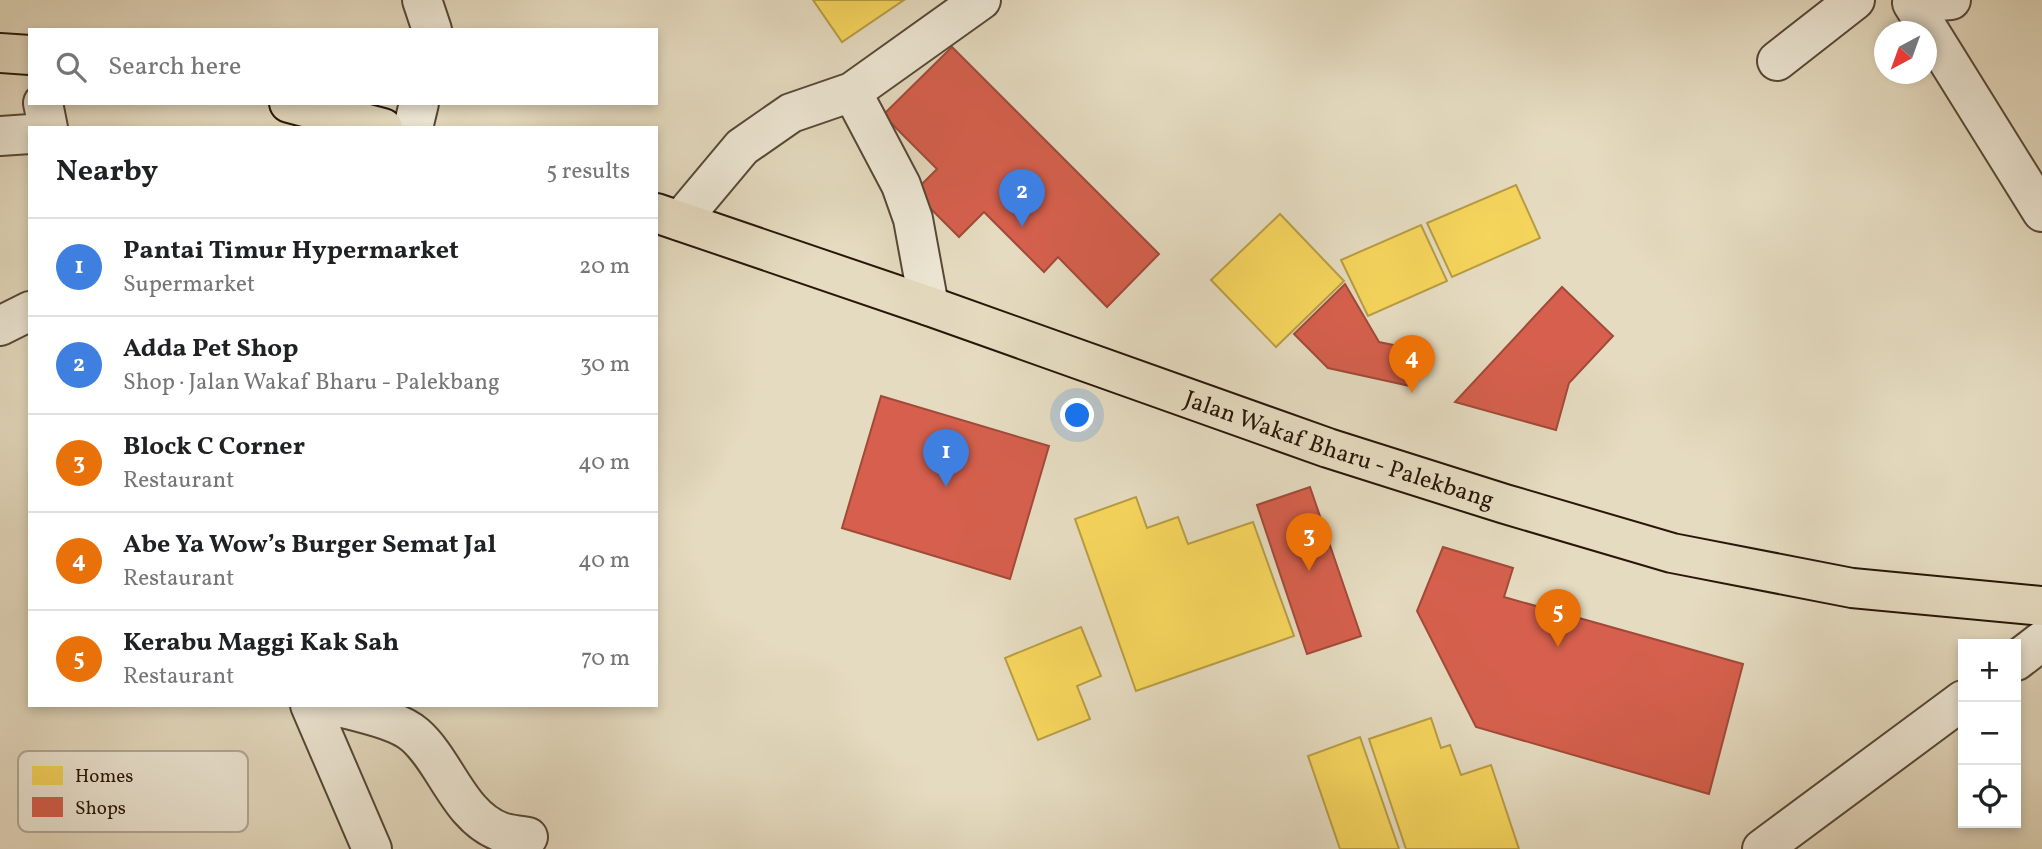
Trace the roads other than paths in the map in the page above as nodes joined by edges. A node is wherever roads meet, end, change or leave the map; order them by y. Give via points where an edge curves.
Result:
1 (422, 0) edge
2 (981, 0) edge
3 (1855, 0) edge
4 (1951, 0) edge
5 (1909, 2) edge
6 (431, 28) edge
7 (0, 53) edge
8 (28, 55) edge
9 (1777, 61) dead end
10 (852, 92) junction
11 (43, 105) edge
12 (297, 105) edge
13 (418, 105) edge
14 (48, 126) edge
15 (375, 126) edge
16 (413, 126) edge
17 (28, 134) edge
18 (0, 136) edge
19 (2042, 212) edge
20 (668, 217) edge
21 (929, 306) junction
22 (28, 312) edge
23 (0, 326) edge
24 (2042, 606) edge
25 (2042, 641) edge
26 (2021, 657) edge
27 (1959, 702) edge
28 (311, 707) edge
29 (339, 707) edge
30 (528, 837) dead end
31 (372, 849) edge
32 (1762, 849) edge

1 - 6 street
2 - 10 street
3 - 9 street
4 - 5 street
5 - 19 street
7 - 8 main road
10 - 20 street via 791,113 742,147
10 - 21 street via 905,196
11 - 14 street
12 - 15 main road
13 - 16 street
17 - 18 street
20 - 21 main road, Jalan Wakaf Bharu - Palekbang
21 - 24 main road, Jalan Wakaf Bharu - Palekbang via 1328,448 1672,553 1852,588
22 - 23 street
25 - 26 street
27 - 32 street
28 - 31 street
29 - 30 street via 408,729 484,822 501,832

